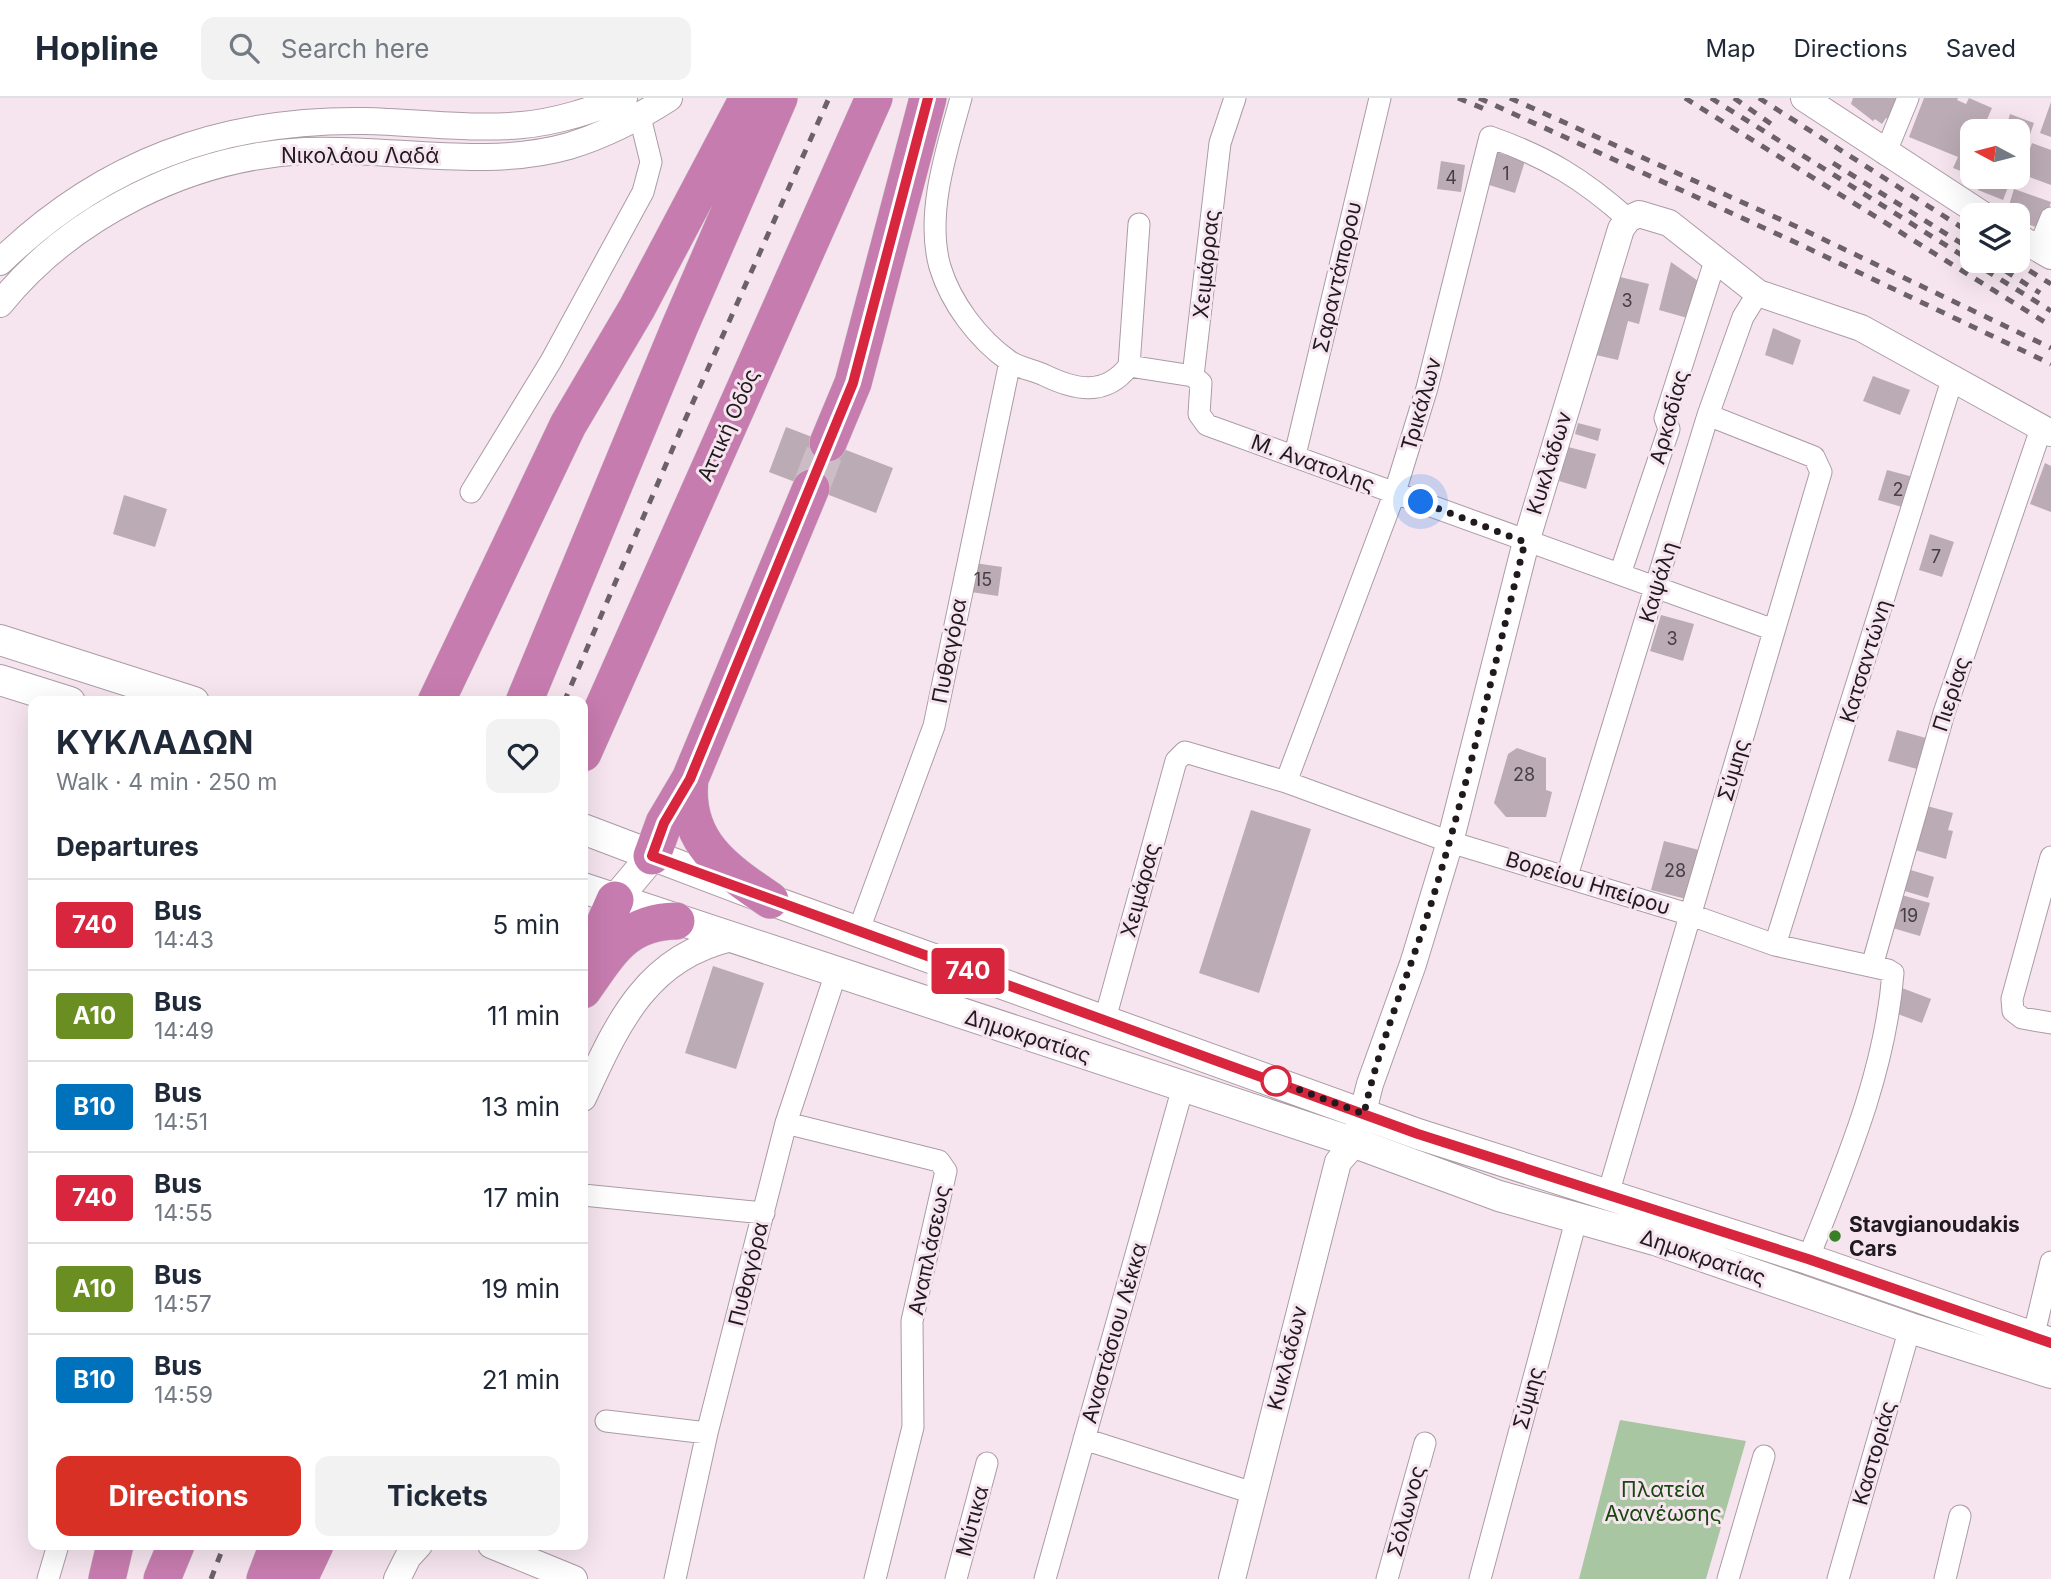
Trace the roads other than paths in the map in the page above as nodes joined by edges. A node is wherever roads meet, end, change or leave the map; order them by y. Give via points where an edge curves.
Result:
1 (669, 98) edge
2 (748, 98) edge
3 (779, 98) edge
4 (874, 98) edge
5 (928, 98) edge
6 (961, 98) edge
7 (1235, 98) edge
8 (1380, 98) edge
9 (1804, 98) edge
10 (1908, 98) edge
11 (632, 107) edge
12 (1885, 154) junction
13 (1964, 203) edge
14 (2051, 218) edge
15 (1628, 219) junction
16 (1139, 224) dead end
17 (2036, 248) edge
18 (1716, 258) junction
19 (0, 262) edge
20 (1758, 293) junction
21 (0, 304) edge
22 (1010, 362) junction
23 (1129, 366) junction
24 (1193, 376) junction
25 (1954, 377) junction
26 (1708, 415) junction
27 (1208, 425) joint
28 (2046, 429) edge
29 (828, 443) tunnel mouth
30 (1295, 455) junction
31 (811, 488) tunnel mouth
32 (471, 492) dead end
33 (1395, 492) junction
34 (1525, 542) junction
35 (1620, 574) junction
36 (1657, 587) junction
37 (1774, 630) junction
38 (0, 640) edge
39 (0, 680) edge
40 (438, 695) edge
41 (51, 696) edge
42 (175, 696) edge
43 (526, 696) edge
44 (588, 742) edge
45 (1176, 761) joint
46 (690, 779) junction
47 (1286, 782) junction
48 (588, 831) edge
49 (1450, 842) junction
50 (652, 856) junction
51 (2051, 858) edge
52 (1567, 876) junction
53 (599, 894) edge
54 (770, 900) junction
55 (1691, 915) junction
56 (676, 921) junction
57 (858, 932) junction
58 (731, 938) junction
59 (1776, 945) junction
60 (588, 949) edge
61 (1872, 966) junction
62 (836, 972) junction
63 (588, 983) edge
64 (1105, 1019) junction
65 (2051, 1023) edge
66 (588, 1087) edge
67 (1183, 1087) junction
68 (1364, 1114) junction
69 (786, 1123) junction
70 (1355, 1143) junction
71 (1608, 1194) junction
72 (588, 1195) edge
73 (764, 1213) junction
74 (1577, 1217) junction
75 (1808, 1259) junction
76 (2051, 1262) edge
77 (1910, 1328) junction
78 (2042, 1340) edge
79 (2051, 1373) edge
80 (606, 1421) dead end
81 (707, 1433) junction
82 (1084, 1439) junction
83 (1425, 1443) dead end
84 (1764, 1455) dead end
85 (987, 1463) dead end
86 (1253, 1493) junction
87 (1960, 1517) dead end
88 (57, 1550) edge
89 (114, 1550) edge
90 (174, 1550) edge
91 (276, 1550) edge
92 (313, 1550) edge
93 (414, 1550) edge
94 (503, 1550) edge
95 (48, 1579) edge
96 (107, 1579) edge
97 (162, 1579) edge
98 (265, 1579) edge
99 (299, 1579) edge
100 (397, 1579) edge
101 (573, 1579) edge
102 (675, 1579) edge
103 (875, 1579) edge
104 (956, 1579) edge
105 (1045, 1579) edge
106 (1232, 1579) edge
107 (1387, 1579) edge
108 (1480, 1579) edge
109 (1728, 1579) edge
110 (1838, 1579) edge
111 (1945, 1579) edge

1 - 11 street, Νικολάου Λαδά
2 - 40 highway via 637,307 568,425
3 - 43 highway
4 - 44 highway, Αττική Οδός
5 - 29 highway via 853,383
6 - 22 street via 942,180 936,246 958,307
7 - 24 street, Χειμάρρας via 1220,143
8 - 30 street, Σαραντάπορου
9 - 12 street
10 - 12 street
11 - 19 street, Νικολάου Λαδά via 523,125 305,122 188,144 124,171 76,199
11 - 21 street, Νικολάου Λαδά via 578,143 524,154 303,151 196,172 143,193 58,246
11 - 32 street via 651,162 643,192 551,361
12 - 13 street
14 - 17 street
15 - 18 street via 1639,214 1670,223
15 - 33 street, Τρικάλων via 1554,162 1490,137 1427,388
15 - 34 street, Κυκλάδων via 1616,240
16 - 23 street
18 - 20 street
18 - 35 street, Αρκαδίας via 1665,418 1669,429
20 - 25 street via 1861,328
20 - 26 street, Καψάλη via 1743,317
22 - 23 street via 1066,386 1092,389 1113,382
22 - 57 street, Πυθαγόρα via 934,726
23 - 24 street
24 - 27 street, Χειμάρρας via 1201,383 1199,414
25 - 28 street
25 - 59 street, Κατσαντώνη
26 - 36 street, Καψάλη
26 - 37 street, Σύμης via 1814,457 1821,472
27 - 30 street, Μ. Ανατολης
28 - 61 street, Πιερίας via 1944,713
30 - 33 street, Μ. Ανατολης
31 - 46 highway
33 - 34 street, Μ. Ανατολης
33 - 47 street, Τρικάλων
34 - 35 street, Μ. Ανατολης
34 - 49 street, Κυκλάδων
35 - 36 street, Μ. Ανατολης
36 - 37 street, Μ. Ανατολης
36 - 52 street, Καψάλη
37 - 55 street, Σύμης
38 - 42 main road
39 - 41 main road
45 - 47 street, Βορείου Ηπείρου via 1185,752 1199,754
45 - 64 street, Χειμάρας
46 - 50 highway via 664,823
46 - 54 highway via 693,821 713,859
47 - 49 street, Βορείου Ηπείρου
48 - 50 main road, Δημοκρατίας
49 - 52 street, Βορείου Ηπείρου
49 - 68 street, Κυκλάδων
50 - 53 main road
50 - 54 main road, Δημοκρατίας
51 - 65 street via 2012,999 2013,1011 2022,1018
52 - 55 street, Βορείου Ηπείρου
53 - 56 main road, Δημοκρατίας
53 - 60 highway
54 - 57 main road, Δημοκρατίας
55 - 59 street, Βορείου Ηπείρου
55 - 71 street, Σύμης
56 - 58 main road, Δημοκρατίας
56 - 63 highway via 654,921 635,929 614,947
57 - 64 main road, Δημοκρατίας
58 - 62 main road, Δημοκρατίας
58 - 66 street via 693,951 643,990 612,1035
59 - 61 street, Βορείου Ηπείρου
61 - 75 street, Βορείου Ηπείρου via 1894,972 1890,1013 1859,1131
62 - 67 main road, Δημοκρατίας
62 - 69 street, Πυθαγόρα
64 - 68 main road, Δημοκρατίας
67 - 70 main road, Δημοκρατίας
67 - 82 street, Αναστάσιου Λέκκα
68 - 70 street
68 - 71 main road, Δημοκρατίας
69 - 73 street, Πυθαγόρα
69 - 103 street, Αναπλάσεως via 939,1161 946,1171 912,1321 913,1427
70 - 74 main road, Δημοκρατίας via 1499,1196
70 - 86 street, Κυκλάδων via 1338,1162
71 - 75 main road, Δημοκρατίας
72 - 73 street
73 - 81 street, Πυθαγόρα
74 - 77 main road, Δημοκρατίας
74 - 108 street, Σύμης
75 - 78 main road, Δημοκρατίας
76 - 78 street
77 - 79 main road, Δημοκρατίας
77 - 110 street, Καστοριάς
80 - 81 street
81 - 102 street, Πυθαγόρα
82 - 86 street
82 - 105 street, Αναστάσιου Λέκκα
83 - 107 street, Σόλωνος
84 - 109 street
85 - 104 street, Μύτικα
86 - 106 street, Κυκλάδων
87 - 111 street
88 - 95 street
89 - 96 highway
90 - 97 highway
91 - 98 highway
92 - 99 highway
93 - 100 street
94 - 101 street

